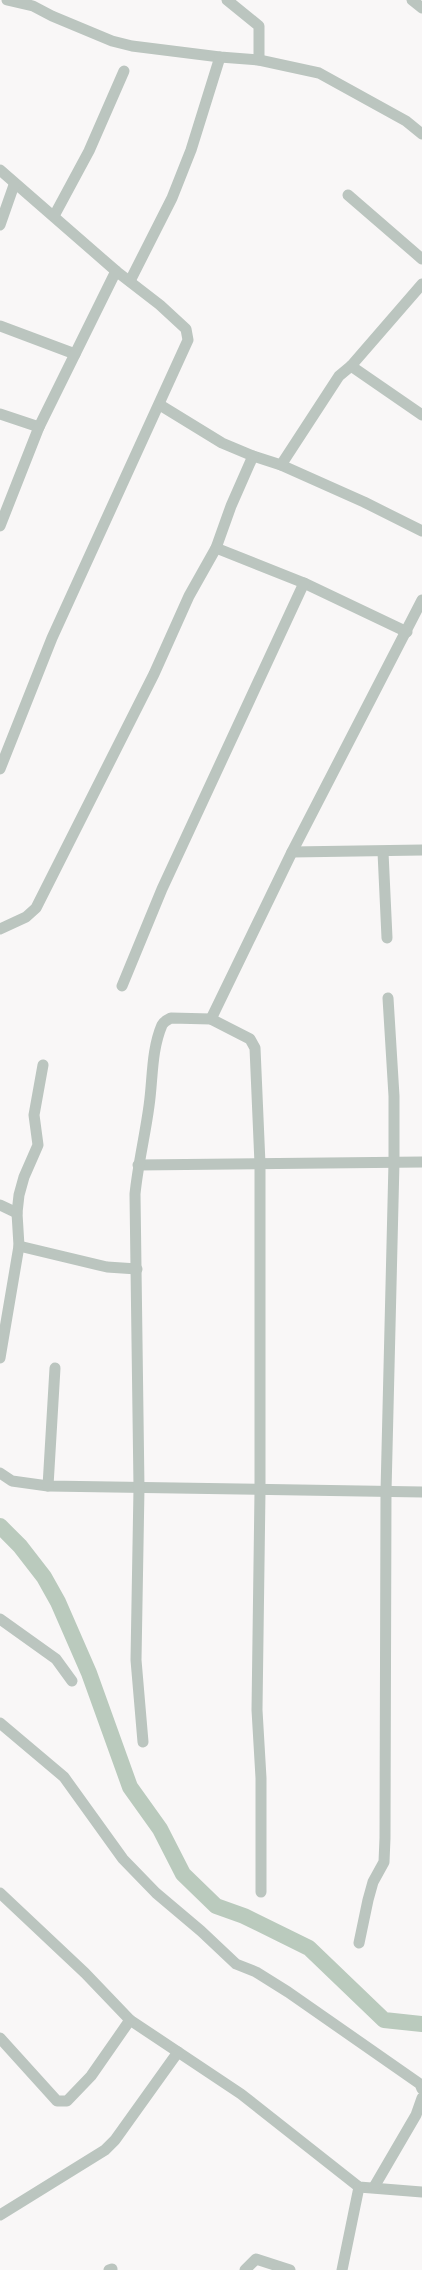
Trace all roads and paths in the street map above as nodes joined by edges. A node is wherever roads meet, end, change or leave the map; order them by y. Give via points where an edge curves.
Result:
1 (7, 0) edge
2 (227, 0) edge
3 (412, 0) edge
4 (422, 8) edge
5 (220, 57) junction
6 (259, 60) junction
7 (124, 71) dead end
8 (422, 134) edge
9 (0, 170) edge
10 (14, 185) junction
11 (348, 195) dead end
12 (54, 216) junction
13 (0, 225) edge
14 (422, 259) edge
15 (116, 271) junction
16 (130, 281) junction
17 (422, 284) edge
18 (0, 326) edge
19 (75, 354) junction
20 (351, 366) junction
21 (160, 405) junction
22 (0, 414) edge
23 (422, 415) edge
24 (39, 427) junction
25 (254, 456) junction
26 (281, 465) junction
27 (0, 526) edge
28 (422, 531) edge
29 (216, 548) junction
30 (304, 583) junction
31 (422, 600) edge
32 (407, 632) junction
33 (0, 769) edge
34 (422, 850) edge
35 (292, 852) junction
36 (383, 852) junction
37 (0, 929) edge
38 (386, 938) dead end
39 (122, 986) dead end
40 (388, 998) dead end
41 (210, 1019) junction
42 (43, 1065) dead end
43 (394, 1162) junction
44 (422, 1162) edge
45 (260, 1164) junction
46 (138, 1165) junction
47 (0, 1205) edge
48 (17, 1213) junction
49 (19, 1246) junction
50 (137, 1269) junction
51 (0, 1358) edge
52 (55, 1368) dead end
53 (0, 1473) edge
54 (48, 1486) junction
55 (139, 1488) junction
56 (260, 1491) junction
57 (386, 1492) junction
58 (422, 1492) edge
59 (0, 1619) edge
60 (72, 1681) dead end
61 (0, 1723) edge
62 (143, 1742) dead end
63 (261, 1892) dead end
64 (0, 1893) edge
65 (359, 1943) dead end
66 (130, 2020) junction
67 (0, 2038) edge
68 (178, 2052) junction
69 (421, 2085) edge
70 (422, 2098) edge
71 (359, 2187) junction
72 (374, 2187) junction
73 (422, 2192) edge
74 (0, 2215) edge
75 (245, 2270) edge
76 (290, 2270) edge
77 (342, 2270) edge

1 - 5 street via 33,6 52,16 132,46
2 - 6 street via 259,26
3 - 4 street
5 - 6 street
5 - 16 street via 191,150 172,198
6 - 8 street via 319,73 406,121
7 - 12 street via 89,151
9 - 10 street
10 - 12 street
10 - 13 street
11 - 14 street
12 - 15 street
15 - 16 street
15 - 19 street
16 - 21 street via 160,305 189,334
17 - 20 street
18 - 19 street
19 - 24 street
20 - 23 street
20 - 26 street via 333,384
21 - 25 street via 222,443
21 - 33 street via 52,638
22 - 24 street
24 - 27 street
25 - 26 street
25 - 29 street via 231,506
26 - 28 street
29 - 30 street
29 - 37 street via 189,596 154,674 36,908 26,917
30 - 32 street
30 - 39 street via 162,889
31 - 32 street
32 - 35 street
34 - 36 street
35 - 36 street
35 - 41 street
36 - 38 street
40 - 43 street via 394,1096
41 - 45 street via 250,1039 254,1044
41 - 46 street via 171,1018 163,1023 152,1067 149,1108
42 - 48 street via 34,1115 38,1145 20,1187
43 - 44 street
43 - 45 street
43 - 57 street
45 - 46 street
45 - 56 street
46 - 50 street via 134,1211
47 - 48 street
48 - 49 street
49 - 50 street via 107,1267
49 - 51 street
50 - 55 street
52 - 54 street
53 - 54 street via 12,1481
54 - 55 street
55 - 56 street
55 - 62 street via 136,1660
56 - 57 street
56 - 63 street via 257,1710 261,1778
57 - 58 street
57 - 65 street via 384,1862 370,1894
59 - 60 street via 56,1659
61 - 69 street via 64,1777 122,1859 236,1964 256,1972 288,1992
64 - 66 street via 85,1973
66 - 67 street via 90,2076 67,2101 62,2102 57,2101
66 - 68 street
68 - 71 street via 241,2094
68 - 74 street via 115,2140 105,2150
70 - 72 street via 416,2115
71 - 72 street
71 - 77 street
72 - 73 street
75 - 76 street via 256,2259

